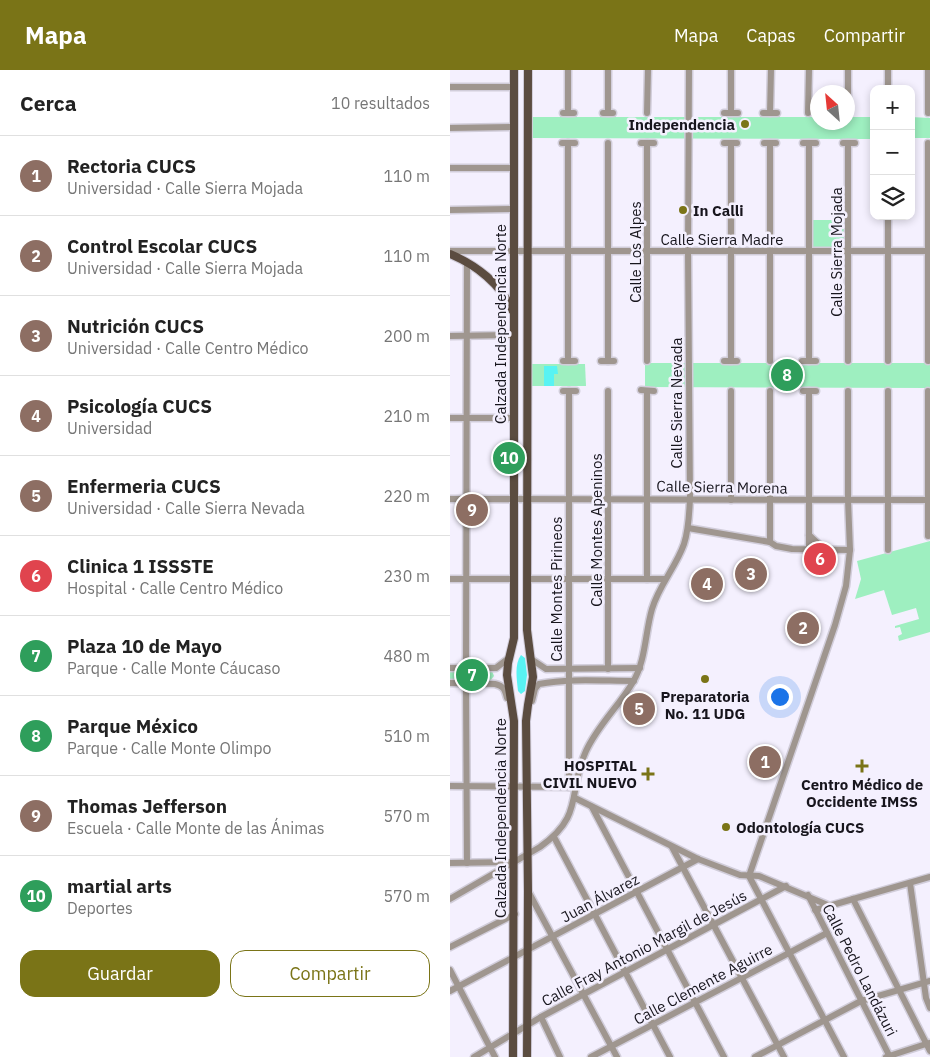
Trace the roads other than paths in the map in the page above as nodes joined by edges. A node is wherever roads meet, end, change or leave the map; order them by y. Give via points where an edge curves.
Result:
1 (514, 70) edge
2 (528, 70) edge
3 (568, 70) edge
4 (608, 70) edge
5 (648, 70) edge
6 (689, 70) edge
7 (731, 70) edge
8 (770, 70) edge
9 (809, 70) edge
10 (848, 70) edge
11 (888, 70) edge
12 (928, 70) edge
13 (849, 85) edge
14 (888, 85) edge
15 (450, 87) edge
16 (514, 87) junction
17 (569, 113) dead end
18 (608, 113) dead end
19 (647, 113) dead end
20 (724, 113) dead end
21 (770, 113) dead end
22 (809, 113) dead end
23 (927, 113) edge
24 (514, 127) junction
25 (450, 128) edge
26 (568, 143) dead end
27 (608, 143) dead end
28 (647, 143) dead end
29 (731, 143) dead end
30 (770, 143) dead end
31 (809, 143) dead end
32 (849, 143) dead end
33 (927, 143) edge
34 (450, 168) edge
35 (513, 168) junction
36 (513, 208) junction
37 (450, 210) edge
38 (888, 220) edge
39 (688, 251) junction
40 (731, 251) junction
41 (770, 251) junction
42 (809, 251) junction
43 (848, 251) junction
44 (888, 251) junction
45 (929, 251) edge
46 (513, 252) junction
47 (527, 252) junction
48 (568, 252) junction
49 (608, 252) junction
50 (647, 252) junction
51 (450, 253) edge
52 (466, 263) junction
53 (513, 312) junction
54 (513, 335) junction
55 (450, 336) edge
56 (466, 336) junction
57 (569, 361) dead end
58 (608, 361) dead end
59 (647, 361) dead end
60 (731, 361) dead end
61 (770, 361) dead end
62 (809, 361) dead end
63 (848, 361) dead end
64 (888, 361) dead end
65 (926, 361) edge
66 (647, 390) dead end
67 (569, 391) dead end
68 (608, 391) dead end
69 (730, 391) dead end
70 (770, 391) dead end
71 (810, 391) dead end
72 (848, 391) dead end
73 (888, 391) dead end
74 (926, 391) edge
75 (450, 418) edge
76 (466, 418) junction
77 (514, 418) junction
78 (608, 498) junction
79 (647, 498) junction
80 (450, 499) edge
81 (466, 499) junction
82 (514, 499) junction
83 (526, 499) junction
84 (569, 499) junction
85 (690, 499) junction
86 (731, 500) junction
87 (770, 500) junction
88 (810, 500) junction
89 (848, 500) junction
90 (888, 500) junction
91 (929, 500) edge
92 (688, 528) junction
93 (809, 535) junction
94 (928, 536) dead end
95 (770, 542) junction
96 (809, 549) junction
97 (824, 549) junction
98 (850, 550) junction
99 (888, 550) dead end
100 (450, 579) edge
101 (466, 579) junction
102 (513, 579) junction
103 (527, 579) junction
104 (569, 579) junction
105 (608, 579) junction
106 (647, 579) junction
107 (665, 579) junction
108 (510, 655) junction
109 (532, 659) junction
110 (450, 668) edge
111 (466, 668) junction
112 (640, 668) junction
113 (569, 669) junction
114 (608, 669) junction
115 (569, 681) junction
116 (634, 681) junction
117 (450, 682) edge
118 (466, 683) junction
119 (528, 706) junction
120 (513, 707) junction
121 (450, 786) edge
122 (466, 786) junction
123 (513, 787) junction
124 (527, 787) junction
125 (572, 787) junction
126 (575, 798) junction
127 (592, 807) junction
128 (554, 837) junction
129 (672, 847) junction
130 (528, 854) junction
131 (698, 859) junction
132 (515, 862) junction
133 (450, 863) edge
134 (467, 863) junction
135 (485, 864) junction
136 (683, 867) junction
137 (490, 875) junction
138 (749, 876) junction
139 (930, 877) edge
140 (910, 882) junction
141 (786, 886) junction
142 (528, 891) junction
143 (637, 892) junction
144 (808, 895) junction
145 (450, 899) edge
146 (853, 899) junction
147 (761, 900) junction
148 (830, 906) junction
149 (815, 910) junction
150 (515, 914) junction
151 (595, 915) junction
152 (714, 925) junction
153 (827, 933) junction
154 (552, 937) junction
155 (450, 947) edge
156 (667, 950) junction
157 (527, 951) junction
158 (789, 953) junction
159 (514, 958) junction
160 (450, 970) edge
161 (625, 972) junction
162 (742, 978) junction
163 (927, 982) edge
164 (459, 987) junction
165 (898, 990) junction
166 (450, 991) edge
167 (583, 994) junction
168 (861, 1000) junction
169 (695, 1002) junction
170 (930, 1008) edge
171 (540, 1017) junction
172 (824, 1020) junction
173 (527, 1025) junction
174 (653, 1025) junction
175 (514, 1033) junction
176 (928, 1044) edge
177 (778, 1045) junction
178 (611, 1047) junction
179 (490, 1048) junction
180 (930, 1051) edge
181 (888, 1056) edge
182 (474, 1057) edge
183 (495, 1057) edge
184 (514, 1057) edge
185 (527, 1057) edge
186 (560, 1057) edge
187 (591, 1057) edge
188 (616, 1057) edge
189 (670, 1057) edge
190 (724, 1057) edge
191 (755, 1057) edge
192 (784, 1057) edge
193 (844, 1057) edge

1 - 16 main road, Calzada Independencia Norte
2 - 47 main road, Calzada Independencia Norte
3 - 17 street
4 - 18 street
5 - 19 street
6 - 39 street, Calle Sierra Nevada
7 - 20 street via 735,113
8 - 21 street
9 - 22 street
10 - 13 street
11 - 14 street
12 - 23 street
15 - 16 street
16 - 24 main road, Calzada Independencia Norte
24 - 25 street
24 - 35 main road, Calzada Independencia Norte
26 - 48 street
27 - 49 street
28 - 50 street, Calle Los Alpes
29 - 40 street
30 - 41 street
31 - 42 street
32 - 43 street, Calle Sierra Mojada
33 - 45 street
34 - 35 street
35 - 36 main road, Calzada Independencia Norte
36 - 37 street
36 - 46 main road, Calzada Independencia Norte
38 - 44 street
39 - 40 street, Calle Sierra Madre
39 - 50 street, Calle Sierra Madre
39 - 85 street, Calle Sierra Nevada
40 - 41 street, Calle Sierra Madre
40 - 60 street
41 - 42 street, Calle Sierra Madre
41 - 61 street
42 - 43 street, Calle Sierra Madre
42 - 62 street
43 - 44 street, Calle Sierra Madre
43 - 63 street, Calle Sierra Mojada
44 - 45 street, Calle Sierra Madre
44 - 64 street
45 - 65 street
46 - 47 street, Calle Sierra Madre
46 - 51 street, Calle Sierra Madre
46 - 53 main road, Calzada Independencia Norte
47 - 48 street, Calle Sierra Madre
47 - 83 main road, Calzada Independencia Norte
48 - 49 street, Calle Sierra Madre
48 - 57 street
49 - 50 street, Calle Sierra Madre
49 - 58 street
50 - 59 street, Calle Los Alpes
51 - 52 main road
52 - 53 main road via 498,288
52 - 56 street
53 - 54 main road, Calzada Independencia Norte
54 - 56 street
54 - 77 main road, Calzada Independencia Norte
55 - 56 street
56 - 76 street
66 - 79 street
67 - 84 street, Calle Montes Pirineos
68 - 78 street, Calle Montes Apeninos
69 - 86 street
70 - 87 street
71 - 88 street
72 - 89 street
73 - 90 street
74 - 91 street
75 - 76 street
76 - 77 street
76 - 81 street
77 - 82 main road, Calzada Independencia Norte
78 - 79 street, Calle Sierra Morena
78 - 84 street, Calle Sierra Morena
78 - 105 street, Calle Montes Apeninos
79 - 85 street, Calle Sierra Morena
79 - 106 street
80 - 81 street, Calle Sierra Morena
81 - 82 street, Calle Sierra Morena
81 - 101 street
82 - 83 street, Calle Sierra Morena
82 - 102 main road, Calzada Independencia Norte
83 - 84 street, Calle Sierra Morena
83 - 103 main road, Calzada Independencia Norte
84 - 104 street, Calle Montes Pirineos
85 - 86 street, Calle Sierra Morena
85 - 92 street, Calle Sierra Nevada
86 - 87 street, Calle Sierra Morena
87 - 88 street, Calle Sierra Morena
87 - 95 street
88 - 89 street, Calle Sierra Morena
88 - 93 street
89 - 90 street, Calle Sierra Morena
89 - 98 street
90 - 91 street, Calle Sierra Morena
90 - 99 street
91 - 94 street
92 - 95 street
92 - 107 street, Calle Sierra Nevada via 684,546
93 - 96 street
93 - 97 street
95 - 96 street via 782,548
96 - 97 street
97 - 98 street
98 - 138 street via 846,586 835,625
100 - 101 street
101 - 102 street
101 - 111 street
102 - 108 main road, Calzada Independencia Norte via 514,638
103 - 104 street
103 - 109 main road, Calzada Independencia Norte via 527,630
104 - 105 street
104 - 113 street, Calle Montes Pirineos
105 - 106 street
105 - 114 street, Calle Montes Apeninos
106 - 107 street
107 - 112 street, Calle Sierra Nevada via 653,607
108 - 111 street via 496,668
108 - 120 main road, Calzada Independencia Norte via 507,675
109 - 113 street via 546,669
109 - 119 main road, Calzada Independencia Norte via 533,684
110 - 111 street
112 - 114 street
112 - 116 street, Calle Sierra Nevada
113 - 114 street
113 - 115 street, Calle Montes Pirineos
115 - 116 street
115 - 119 street via 539,684
115 - 125 street, Calle Montes Pirineos
116 - 125 street, Calle Sierra Nevada via 590,742
117 - 118 street
118 - 120 street via 502,685
118 - 122 street
119 - 124 main road, Calzada Independencia Norte
120 - 123 main road, Calzada Independencia Norte
121 - 122 street
122 - 123 street
122 - 134 street
123 - 124 street
123 - 132 main road, Calzada Independencia Norte
124 - 125 street
124 - 130 main road, Calzada Independencia Norte
125 - 126 street, Calle Sierra Nevada
126 - 127 street
126 - 128 street, Calle Sierra Nevada via 566,822
127 - 129 street
127 - 143 street
128 - 130 street, Calle Sierra Nevada
128 - 151 street
129 - 131 street
129 - 136 street
130 - 132 street, Calle Sierra Nevada
130 - 142 main road, Calzada Independencia Norte
131 - 136 street, Juan Álvarez
131 - 138 street
132 - 135 street
132 - 137 street, Calle Sierra Nevada
132 - 150 main road, Calzada Independencia Norte
133 - 134 street
134 - 135 street
135 - 137 street via 492,870
136 - 143 street, Juan Álvarez
136 - 152 street
137 - 145 street, Calle Sierra Nevada
138 - 141 street via 759,876
138 - 147 street
139 - 140 street
140 - 146 street
140 - 163 street
141 - 144 street
141 - 147 street, Calle Fray Antonio Margil de Jesús
142 - 154 street
142 - 157 main road, Calzada Independencia Norte
143 - 151 street, Juan Álvarez
143 - 156 street
144 - 148 street
144 - 149 street, Calle Pedro Landázuri
146 - 148 street
146 - 165 street
147 - 152 street, Calle Fray Antonio Margil de Jesús
147 - 158 street
148 - 149 street
149 - 153 street, Calle Pedro Landázuri
150 - 155 street
150 - 159 main road, Calzada Independencia Norte
151 - 154 street, Juan Álvarez
151 - 161 street
152 - 156 street, Calle Fray Antonio Margil de Jesús
152 - 162 street
153 - 158 street, Calle Clemente Aguirre
153 - 168 street, Calle Pedro Landázuri
154 - 157 street, Juan Álvarez
154 - 167 street
156 - 161 street, Calle Fray Antonio Margil de Jesús
156 - 169 street
157 - 159 street, Juan Álvarez
157 - 173 main road, Calzada Independencia Norte
158 - 162 street, Calle Clemente Aguirre
158 - 172 street
159 - 164 street, Juan Álvarez
159 - 175 main road, Calzada Independencia Norte
160 - 164 street
161 - 167 street, Calle Fray Antonio Margil de Jesús
161 - 174 street
162 - 169 street, Calle Clemente Aguirre
162 - 177 street
163 - 165 street
163 - 170 street via 926,1002
164 - 166 street, Juan Álvarez
164 - 179 street
165 - 168 street
165 - 176 street
167 - 171 street, Calle Fray Antonio Margil de Jesús
167 - 178 street
168 - 172 street
168 - 181 street, Calle Pedro Landázuri
169 - 174 street, Calle Clemente Aguirre
169 - 190 street
171 - 173 street, Calle Fray Antonio Margil de Jesús
171 - 186 street
172 - 177 street
172 - 193 street
173 - 175 street, Calle Fray Antonio Margil de Jesús
173 - 185 main road, Calzada Independencia Norte
174 - 178 street, Calle Clemente Aguirre
174 - 189 street
175 - 179 street, Calle Fray Antonio Margil de Jesús
175 - 184 main road, Calzada Independencia Norte
176 - 180 street
176 - 181 street
177 - 191 street
177 - 192 street
178 - 187 street, Calle Clemente Aguirre
178 - 188 street
179 - 182 street, Calle Fray Antonio Margil de Jesús
179 - 183 street

